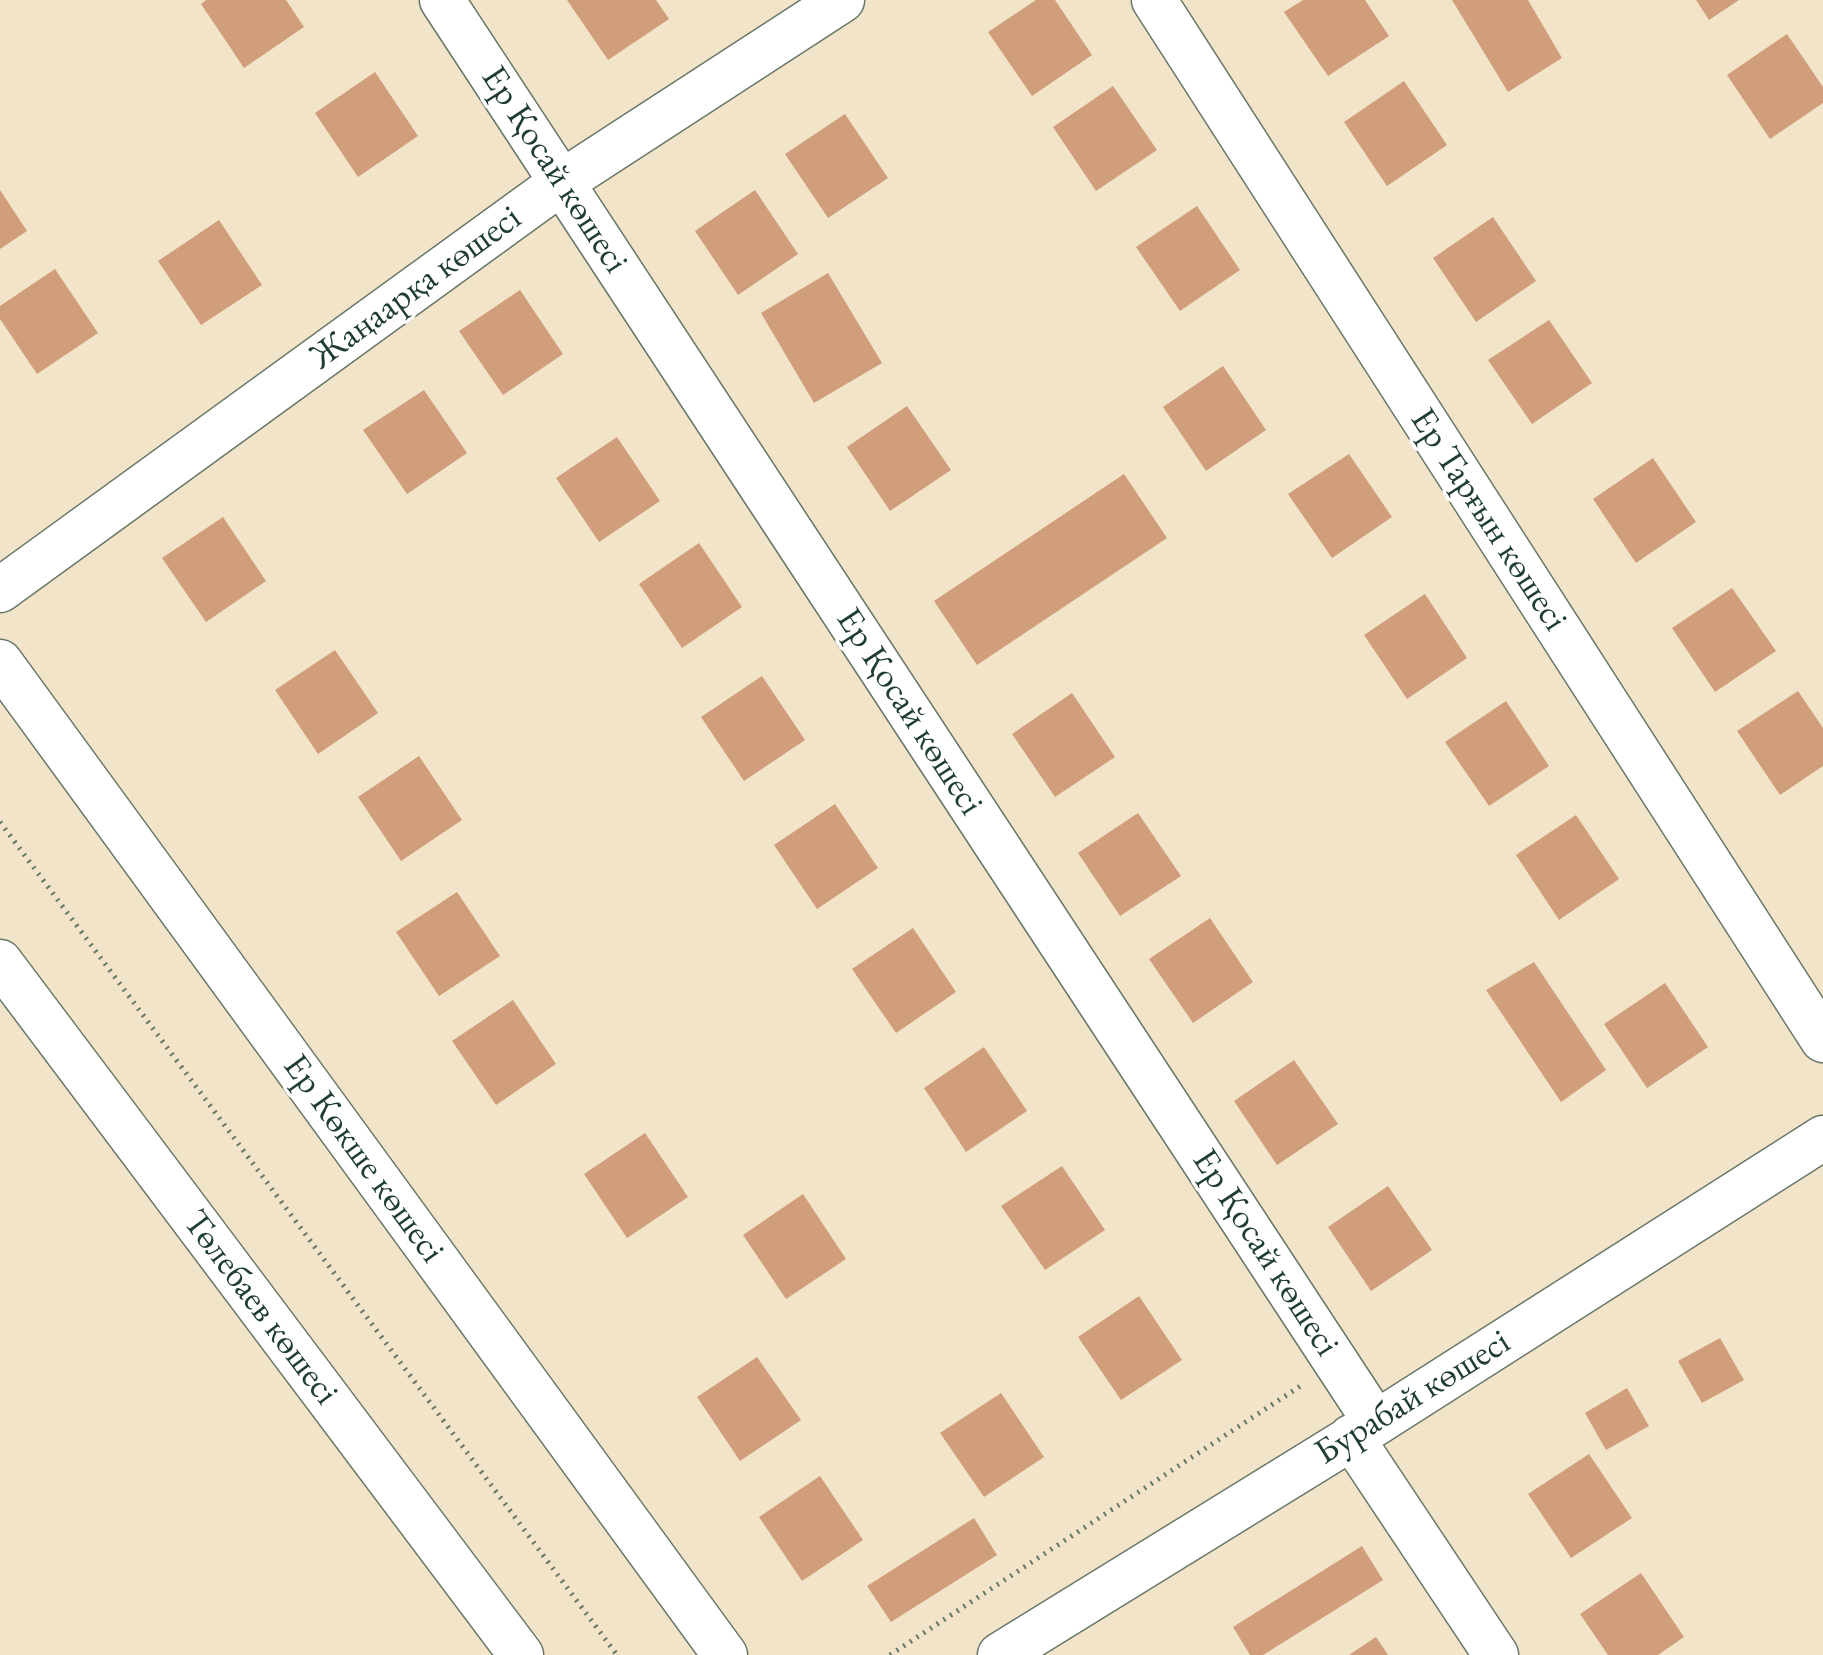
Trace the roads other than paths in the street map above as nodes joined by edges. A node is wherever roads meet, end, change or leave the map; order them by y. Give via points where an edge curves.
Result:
1 (442, 0) edge
2 (842, 0) edge
3 (1154, 0) edge
4 (562, 182) junction
5 (0, 590) edge
6 (0, 662) edge
7 (1, 966) edge
8 (1823, 1040) edge
9 (1823, 1138) edge
10 (1364, 1430) junction
11 (521, 1655) edge
12 (725, 1655) edge
13 (1000, 1655) edge
14 (1496, 1655) edge

1 - 4 street, Ер Қосай көшесі
2 - 4 street, Жаңаарқа көшесі
3 - 8 street, Ер Тарғын көшесі
4 - 5 street, Жаңаарқа көшесі
4 - 10 street, Ер Қосай көшесі via 1336,1363
6 - 12 street, Ер Көкше көшесі
7 - 11 street, Төлебаев көшесі
9 - 10 street, Бурабай көшесі
10 - 13 street, Бурабай көшесі
10 - 14 street, Ер Қосай көшесі

